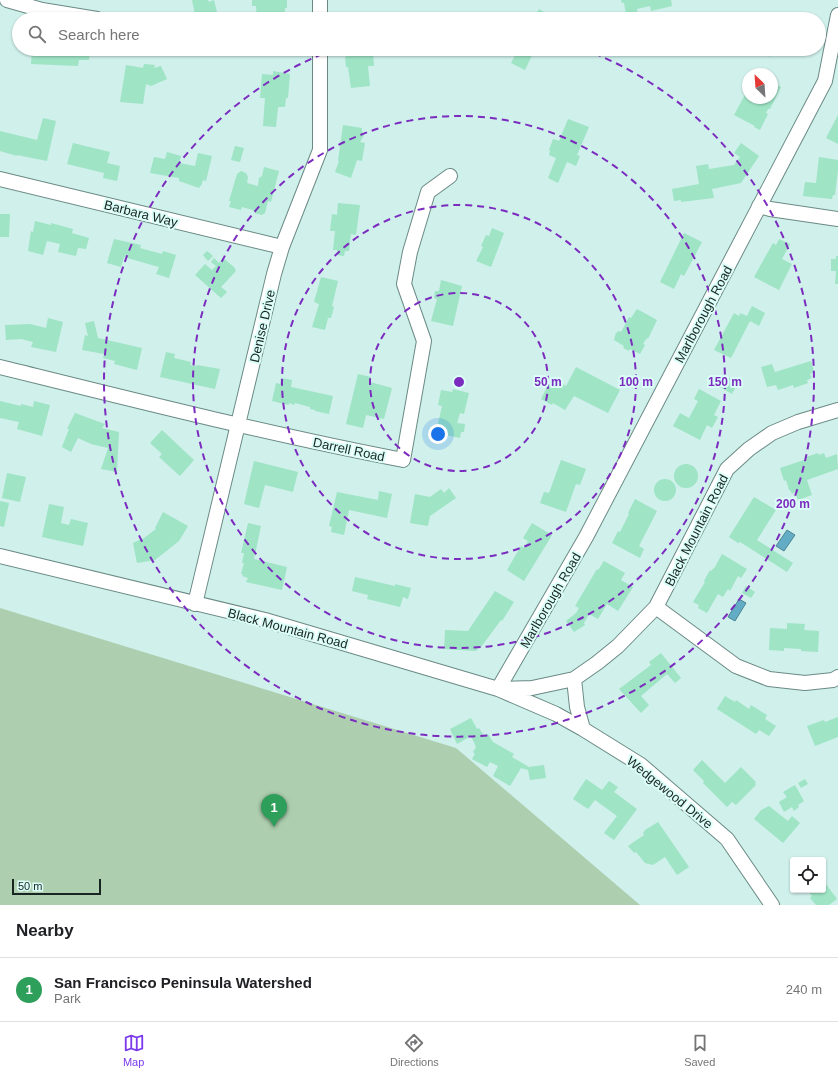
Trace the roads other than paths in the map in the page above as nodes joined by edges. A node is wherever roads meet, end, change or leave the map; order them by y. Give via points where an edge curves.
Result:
1 (7, 0) edge
2 (320, 0) edge
3 (45, 5) edge
4 (70, 12) edge
5 (320, 12) edge
6 (838, 14) edge
7 (320, 56) edge
8 (832, 82) edge
9 (450, 176) dead end
10 (0, 179) edge
11 (759, 206) junction
12 (838, 219) edge
13 (282, 247) junction
14 (0, 367) edge
15 (838, 410) edge
16 (239, 425) junction
17 (0, 556) edge
18 (195, 604) junction
19 (656, 607) junction
20 (838, 677) edge
21 (574, 679) junction
22 (498, 689) junction
23 (584, 729) junction
24 (772, 905) edge

1 - 3 street
2 - 5 street
3 - 4 street
6 - 8 street, Marlborough Road
7 - 13 street, Denise Drive via 320,150
8 - 11 street, Marlborough Road
9 - 16 street, Darrell Road via 428,192 410,252 404,284 424,341 403,460
10 - 13 street, Barbara Way
11 - 12 street
11 - 22 street, Marlborough Road via 586,537
13 - 16 street, Denise Drive
14 - 16 street, Darrell Road
15 - 19 street, Black Mountain Road via 772,433 749,449 727,470
16 - 18 street, Denise Drive
17 - 18 street, Black Mountain Road
18 - 22 street, Black Mountain Road via 279,624
19 - 20 street via 736,666 769,678 806,682 832,680
19 - 21 street, Black Mountain Road via 618,646
21 - 22 street, Black Mountain Road via 532,688
21 - 23 street via 577,707
22 - 23 street, Wedgewood Drive
23 - 24 street, Wedgewood Drive via 641,765 727,839

